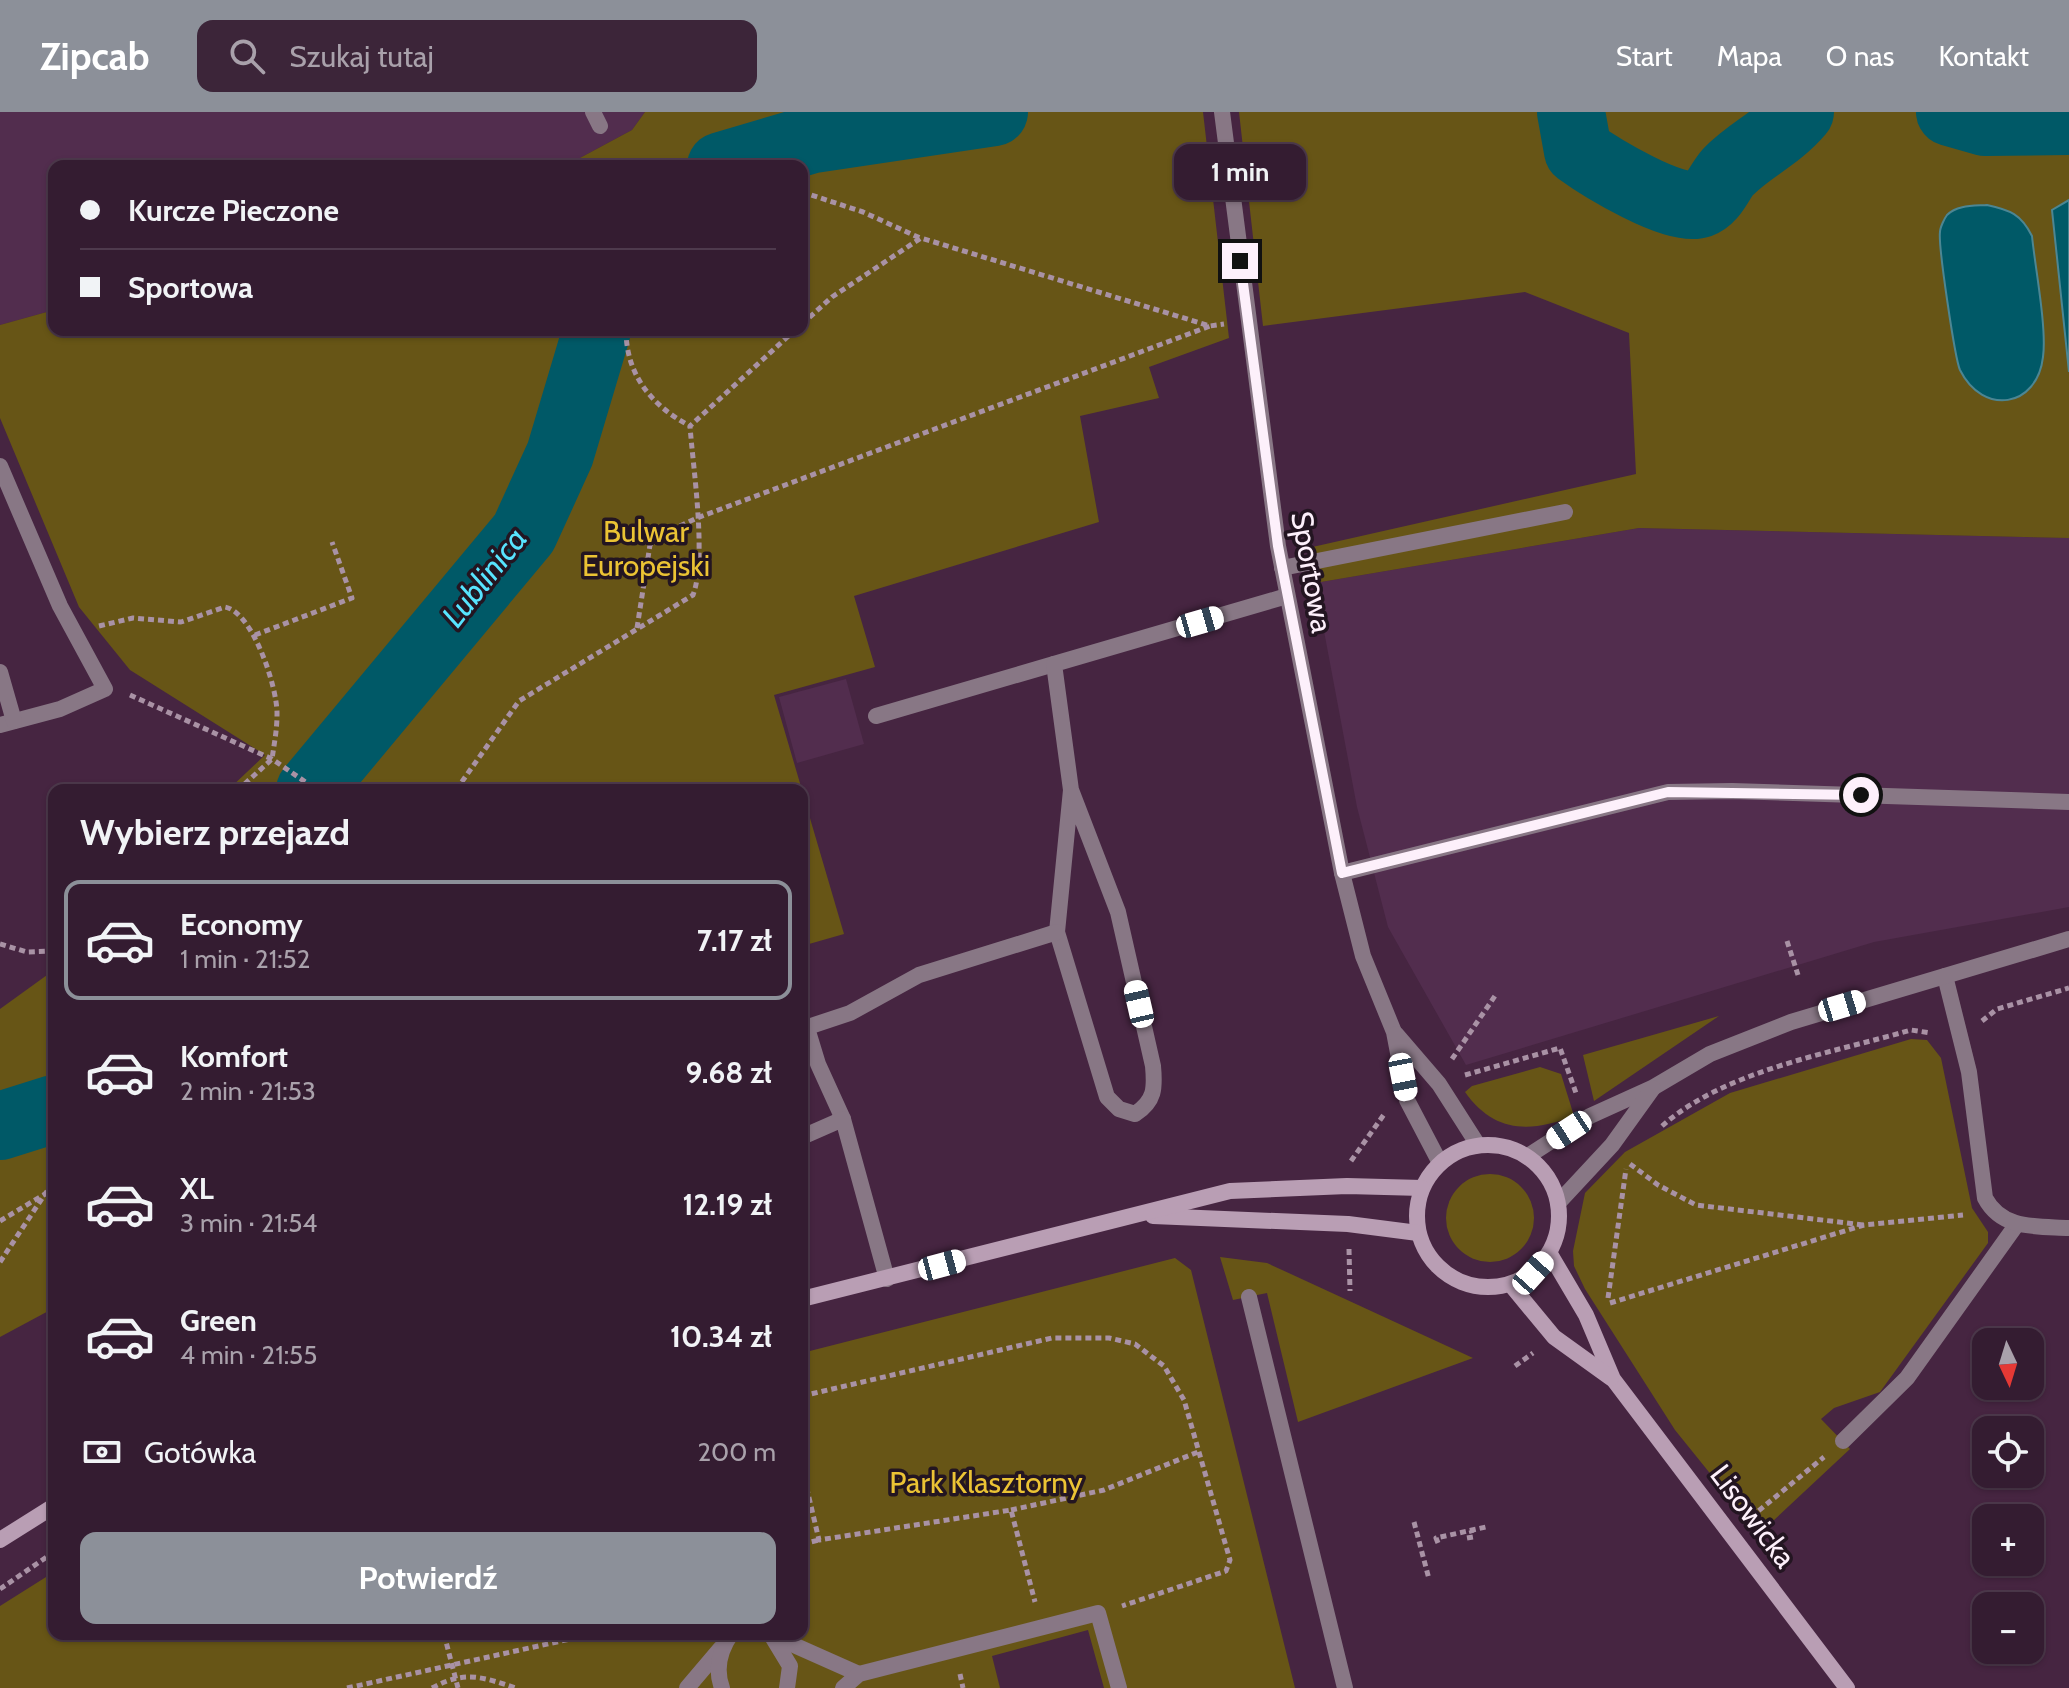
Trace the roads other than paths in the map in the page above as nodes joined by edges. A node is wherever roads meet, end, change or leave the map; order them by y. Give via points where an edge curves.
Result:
1 (1222, 112) edge
2 (0, 466) edge
3 (1565, 512) dead end
4 (1282, 568) junction
5 (1287, 596) junction
6 (1054, 664) junction
7 (0, 672) edge
8 (876, 716) dead end
9 (7, 723) edge
10 (1071, 790) junction
11 (2069, 802) edge
12 (1342, 873) junction
13 (1057, 932) junction
14 (2069, 939) edge
15 (1945, 976) junction
16 (808, 1027) edge
17 (1394, 1032) junction
18 (808, 1038) edge
19 (1654, 1087) junction
20 (843, 1119) junction
21 (808, 1134) edge
22 (1478, 1145) junction
23 (1528, 1156) junction
24 (1440, 1163) junction
25 (1422, 1188) junction
26 (1559, 1202) junction
27 (1136, 1215) junction
28 (2017, 1224) junction
29 (2069, 1228) edge
30 (1418, 1233) junction
31 (1550, 1254) junction
32 (887, 1279) junction
33 (1511, 1285) junction
34 (1249, 1297) dead end
35 (808, 1298) edge
36 (1613, 1379) junction
37 (1843, 1441) road end
38 (48, 1510) edge
39 (0, 1540) edge
40 (727, 1640) edge
41 (774, 1640) edge
42 (782, 1640) edge
43 (859, 1674) junction
44 (687, 1688) edge
45 (722, 1688) edge
46 (787, 1688) edge
47 (843, 1688) edge
48 (1119, 1688) edge
49 (1345, 1688) edge
50 (1847, 1688) edge

1 - 4 street, Sportowa
2 - 9 street via 105,689 60,709
3 - 4 street
4 - 5 street, Sportowa
5 - 6 street
5 - 12 street, Sportowa
6 - 8 street
6 - 10 street
7 - 9 street
10 - 13 street
10 - 13 street via 1118,912 1153,1066 1155,1090 1148,1106 1135,1114 1119,1109 1107,1097
11 - 12 street via 1668,792
12 - 17 street, Sportowa via 1363,956
13 - 16 street via 919,975 850,1013
14 - 15 street
15 - 19 street via 1791,1022 1710,1054
15 - 28 street via 1969,1072 1982,1182 1992,1211
17 - 22 street, Sportowa via 1439,1084
17 - 24 street, Sportowa via 1407,1100
18 - 20 street
19 - 23 street via 1590,1116
19 - 26 street via 1612,1145
20 - 21 street
20 - 32 street
22 - 23 main road via 1504,1146
22 - 24 main road
23 - 26 main road via 1548,1176
24 - 25 main road
25 - 27 main road via 1230,1191
25 - 30 main road
26 - 31 main road via 1560,1229
27 - 30 main road via 1348,1224
27 - 32 main road
28 - 29 street
28 - 37 street via 1907,1378
30 - 33 main road via 1431,1260 1453,1279 1481,1288
31 - 33 main road via 1533,1273
31 - 36 main road, Lisowicka via 1586,1315
32 - 35 main road
33 - 36 main road, Lisowicka via 1554,1337
34 - 49 street
36 - 50 main road, Lisowicka
38 - 39 main road
40 - 44 street
40 - 45 street via 718,1669
41 - 46 street via 790,1666
42 - 43 street
43 - 47 street
43 - 48 street via 1098,1613

